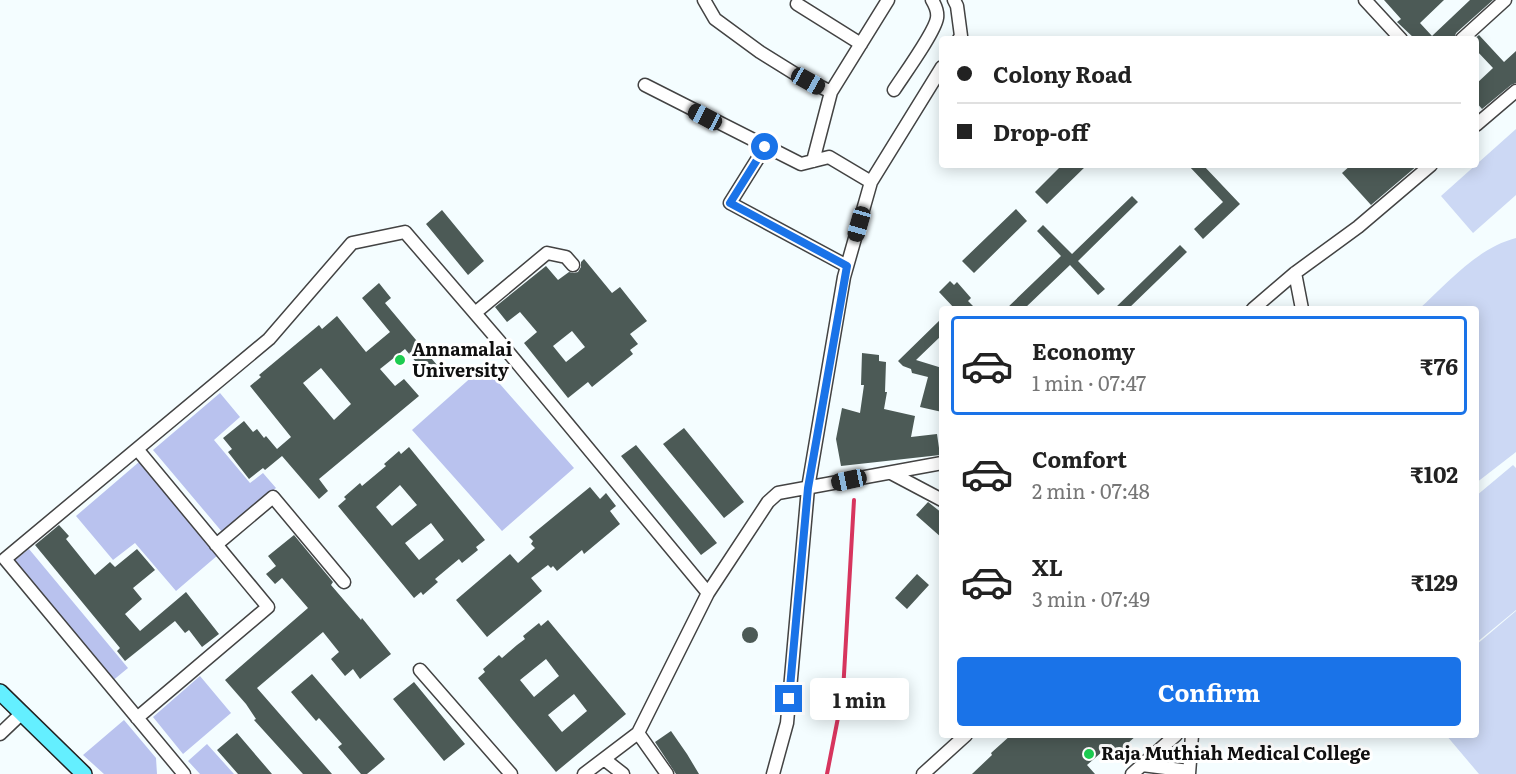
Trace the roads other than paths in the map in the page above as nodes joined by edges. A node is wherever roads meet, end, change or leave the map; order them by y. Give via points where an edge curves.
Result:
1 (704, 0) edge
2 (888, 0) edge
3 (932, 0) edge
4 (954, 0) edge
5 (1365, 0) edge
6 (1505, 0) edge
7 (797, 4) dead end
8 (961, 36) edge
9 (1398, 36) edge
10 (1465, 36) edge
11 (861, 44) junction
12 (939, 72) edge
13 (645, 85) dead end
14 (894, 90) dead end
15 (1516, 91) edge
16 (831, 92) junction
17 (1479, 120) edge
18 (765, 147) junction
19 (813, 161) junction
20 (1427, 168) edge
21 (871, 182) junction
22 (573, 265) dead end
23 (847, 266) junction
24 (1295, 273) junction
25 (1256, 306) edge
26 (1301, 306) edge
27 (475, 313) junction
28 (137, 449) junction
29 (939, 464) edge
30 (891, 473) junction
31 (808, 488) junction
32 (939, 498) edge
33 (216, 545) junction
34 (344, 582) dead end
35 (708, 593) junction
36 (420, 670) dead end
37 (0, 692) edge
38 (21, 714) junction
39 (137, 718) junction
40 (638, 733) junction
41 (0, 734) edge
42 (963, 738) edge
43 (1173, 738) edge
44 (1192, 738) edge
45 (604, 759) junction
46 (1142, 765) junction
47 (176, 771) edge
48 (1189, 773) edge
49 (84, 774) edge
50 (511, 774) edge
51 (584, 774) edge
52 (623, 774) edge
53 (667, 774) edge
54 (773, 774) edge
55 (923, 774) edge
56 (1132, 774) edge

1 - 16 street via 715,19 752,46
2 - 11 street
3 - 14 street via 937,19
4 - 8 street
5 - 9 street
6 - 10 street
7 - 11 street
11 - 16 street
12 - 21 street
13 - 18 street
15 - 17 street
16 - 19 street
18 - 19 street via 801,164
18 - 23 street via 730,203
19 - 21 street via 829,157
20 - 24 street via 1358,227
21 - 23 street
22 - 27 street via 566,257 547,253
23 - 31 street
24 - 25 street
24 - 26 street
27 - 28 street via 405,232 352,243 269,339
27 - 35 street
28 - 33 street
28 - 39 street via 5,559
29 - 30 street
30 - 31 street
30 - 32 street
31 - 35 street via 778,493 768,502
31 - 54 street via 787,723
33 - 34 street via 273,497
33 - 39 street via 267,607
35 - 40 street
36 - 50 street
37 - 38 main road
38 - 41 street
38 - 49 main road
39 - 47 street
40 - 45 street
40 - 53 street
42 - 55 street
43 - 46 street
44 - 48 street
45 - 51 street
45 - 52 street
46 - 48 street
46 - 56 street

